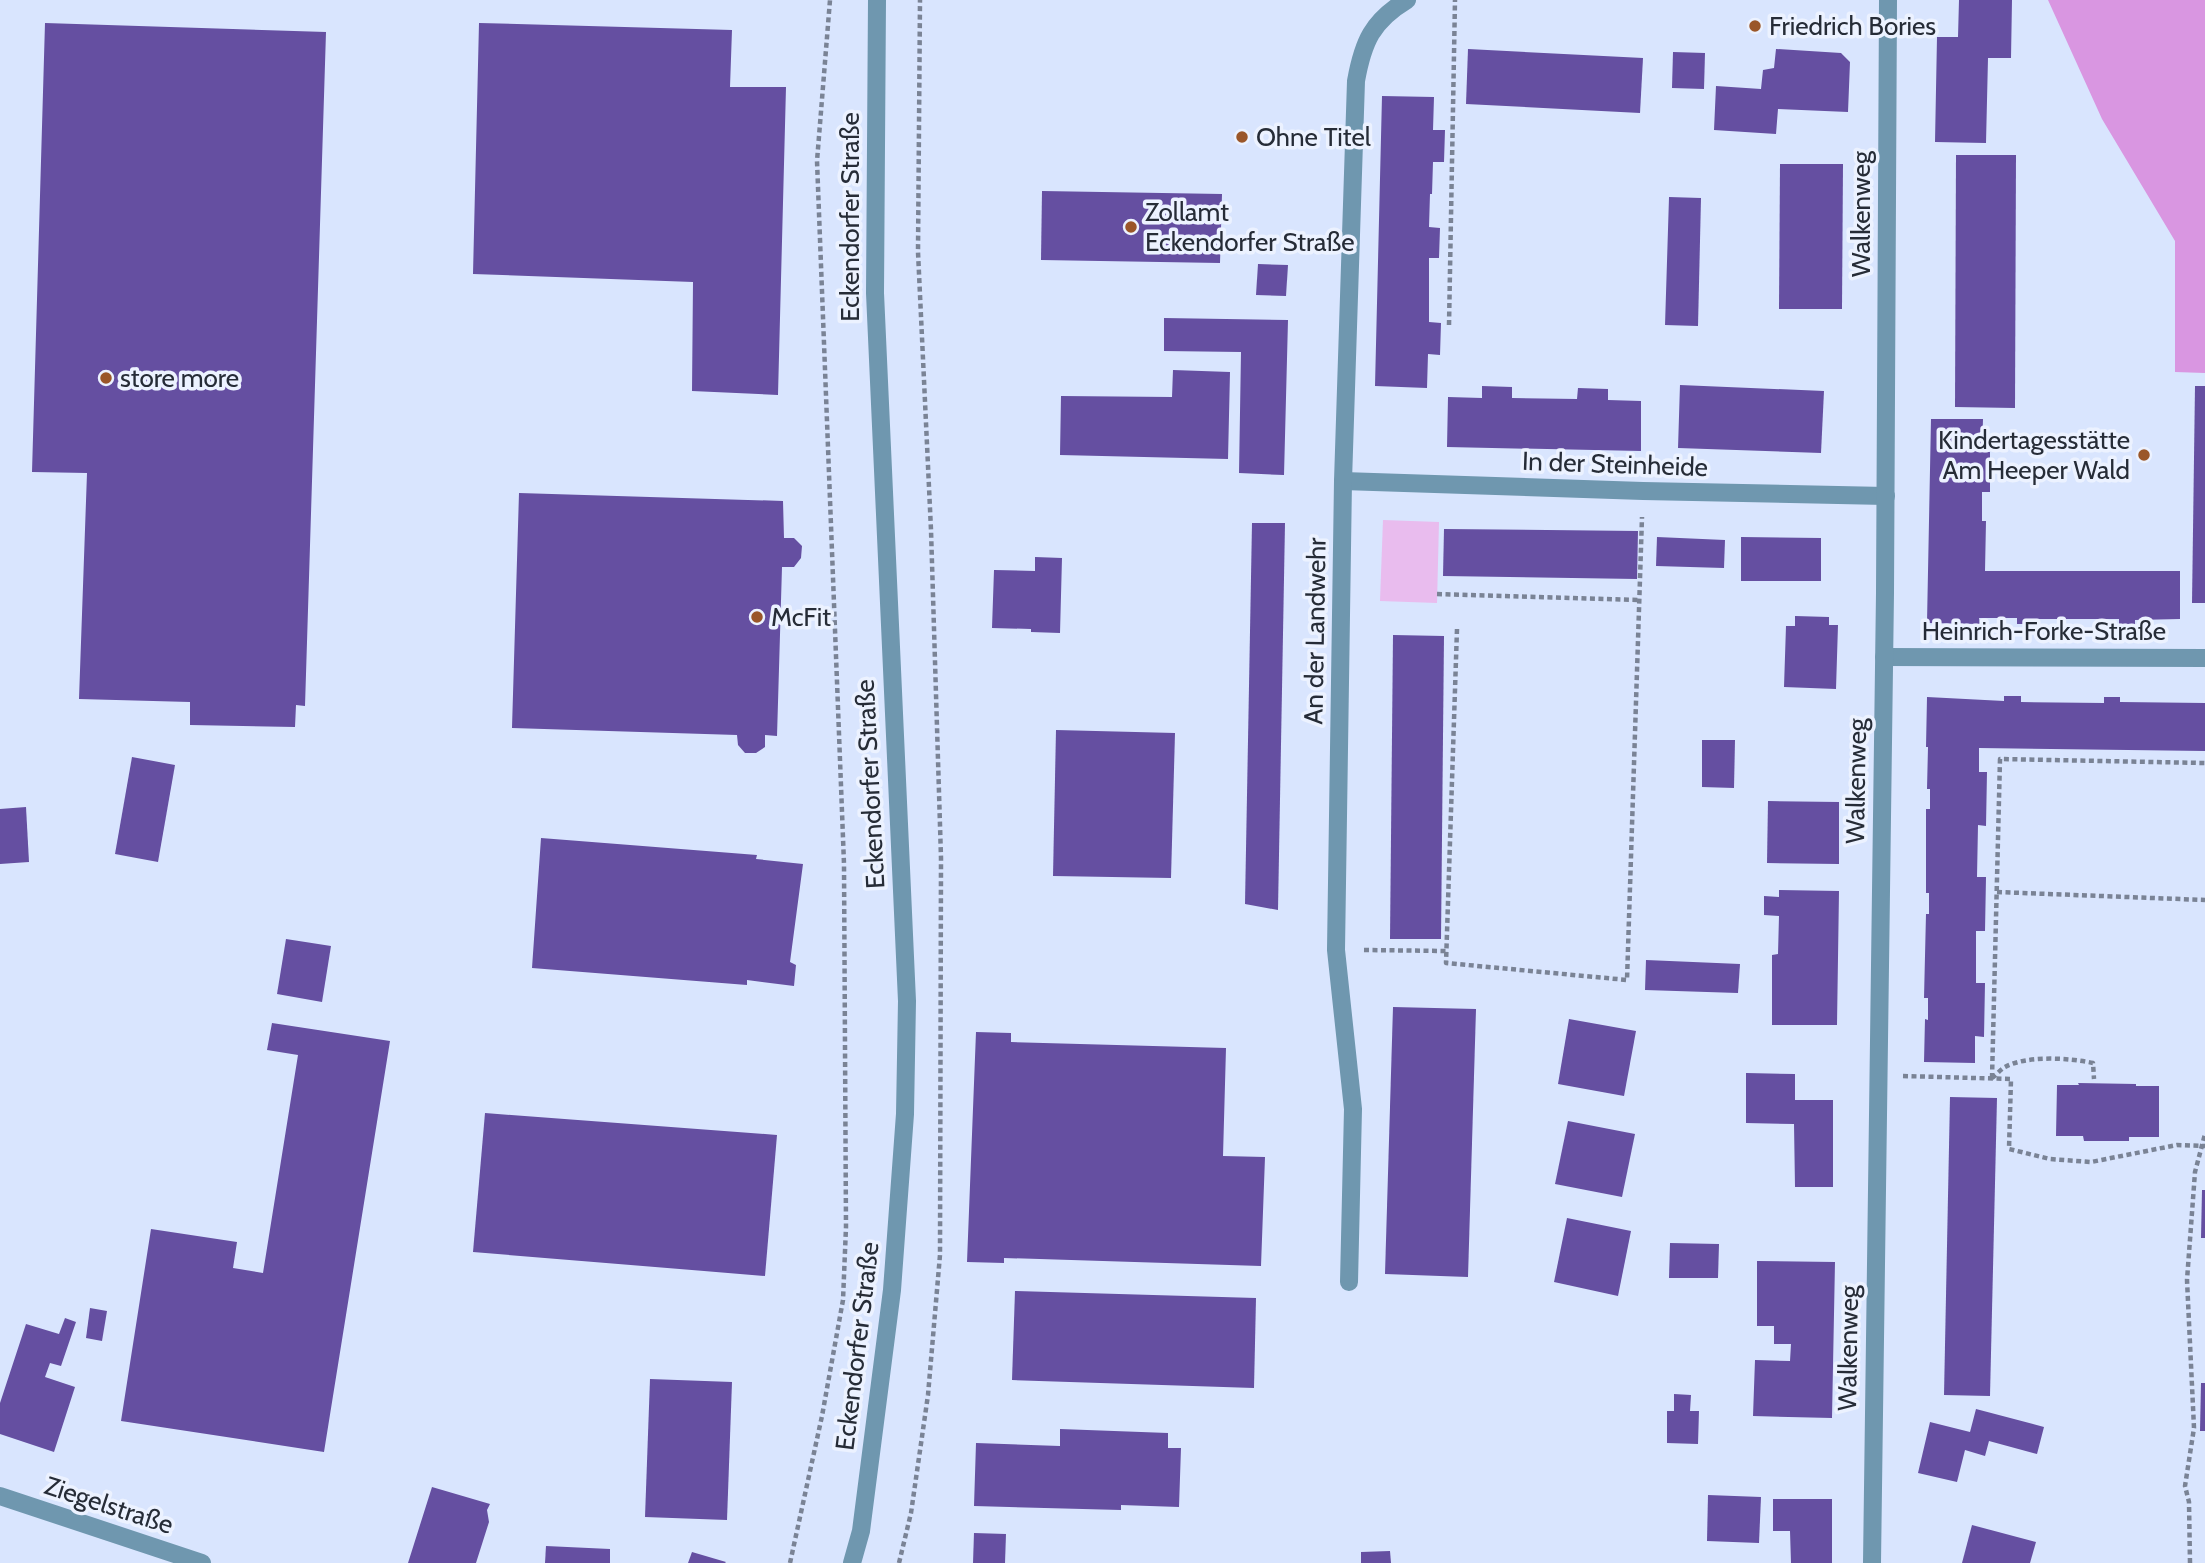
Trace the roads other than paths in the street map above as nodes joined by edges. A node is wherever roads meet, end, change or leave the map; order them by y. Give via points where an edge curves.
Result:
1 (877, 0) edge
2 (1406, 0) edge
3 (1888, 0) edge
4 (1343, 481) junction
5 (1886, 496) junction
6 (1884, 657) junction
7 (2205, 658) edge
8 (1349, 1282) dead end
9 (0, 1496) edge
10 (202, 1563) edge
11 (852, 1563) edge
12 (1872, 1563) edge

1 - 11 street, Eckendorfer Straße via 875,293 907,1026 892,1290 861,1531
2 - 4 street, An der Landwehr via 1379,20 1367,37 1356,81
3 - 5 street, Walkenweg
4 - 5 street, In der Steinheide
4 - 8 street, An der Landwehr via 1336,950 1353,1109
5 - 6 street, Walkenweg
6 - 7 street, Heinrich-Forke-Straße
6 - 12 street, Walkenweg
9 - 10 street, Ziegelstraße

